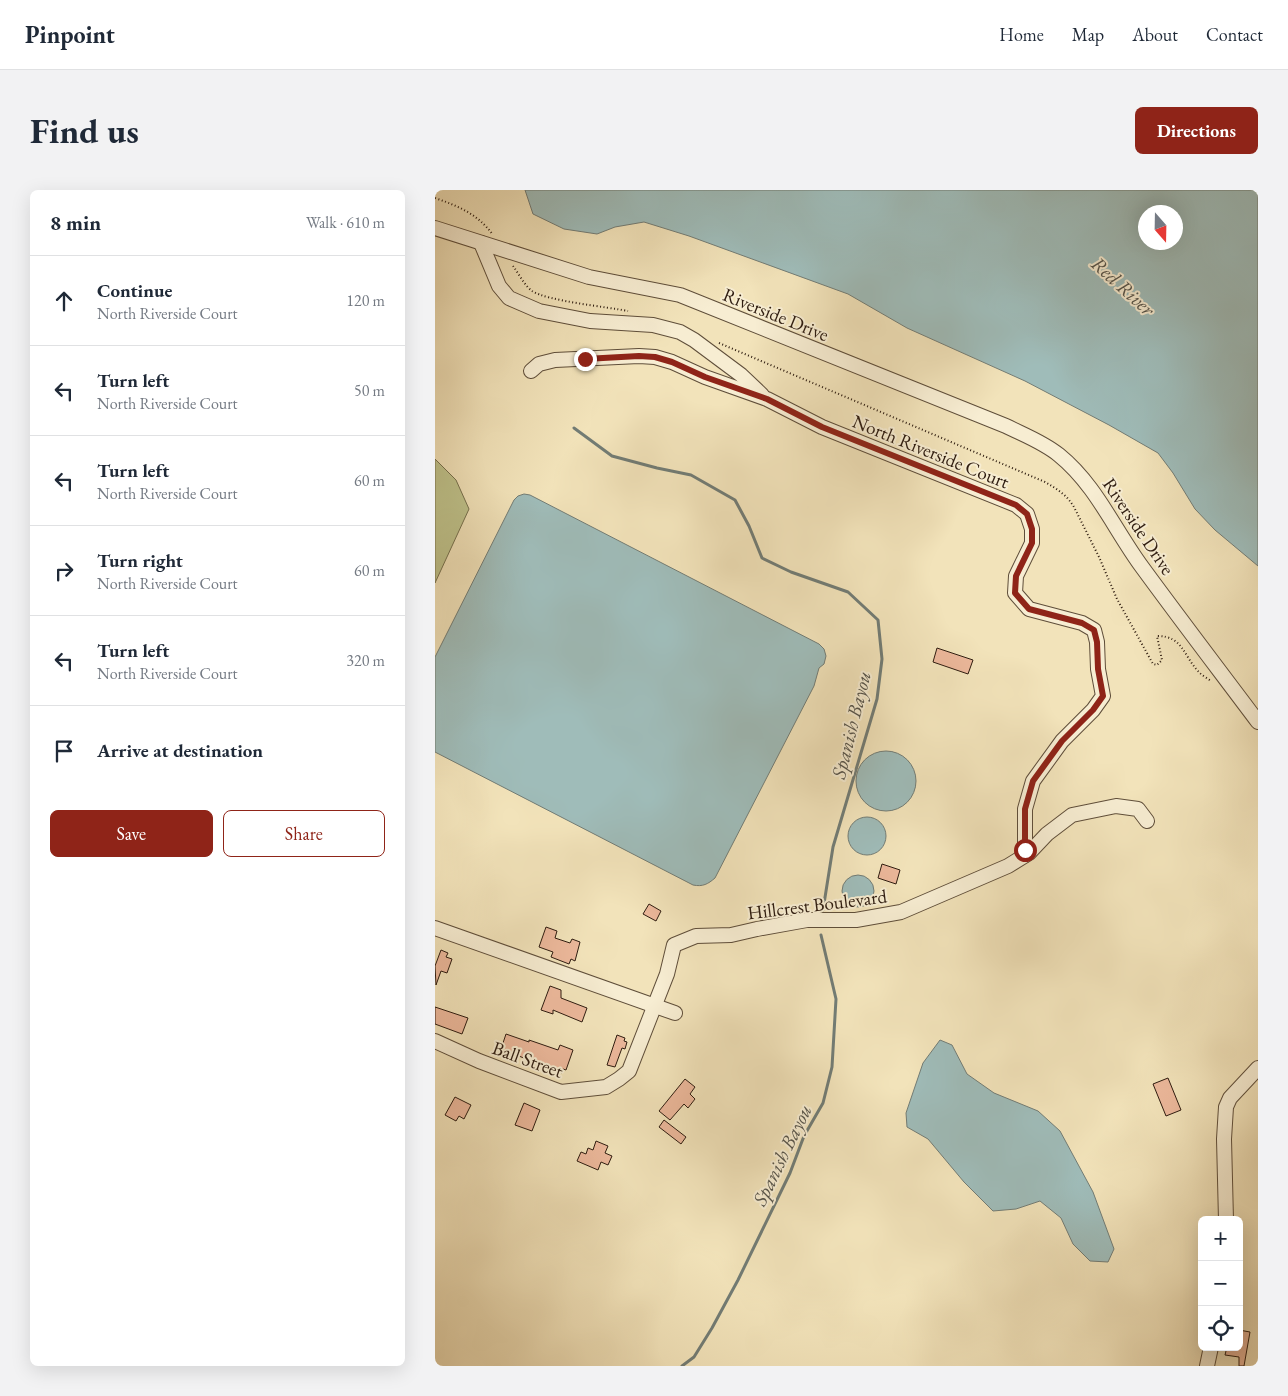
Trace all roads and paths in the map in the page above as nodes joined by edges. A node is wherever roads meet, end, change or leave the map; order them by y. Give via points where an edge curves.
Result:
1 (435, 228) edge
2 (481, 243) junction
3 (531, 370) dead end
4 (767, 399) junction
5 (1258, 722) edge
6 (1147, 821) dead end
7 (1025, 855) junction
8 (435, 928) edge
9 (654, 1007) junction
10 (675, 1013) dead end
11 (435, 1041) edge
12 (1258, 1068) edge
13 (1226, 1216) edge
14 (1210, 1351) edge
15 (1207, 1366) edge

1 - 2 street, Riverside Drive
2 - 4 street via 499,286 509,298 539,311 590,321 653,325 680,332 741,375
2 - 5 street, Riverside Drive via 589,278 700,302 1006,426 1047,446 1082,476 1141,566
3 - 4 street, North Riverside Court via 555,360 655,357
4 - 7 street, North Riverside Court via 822,427 1016,505 1027,514 1032,543 1016,576 1015,593 1029,609 1082,623 1094,630 1103,696 1062,741 1033,781 1025,809
6 - 7 street, Hillcrest Boulevard via 1138,809 1116,806 1072,815
7 - 9 street, Hillcrest Boulevard via 1008,866 901,912 856,920 807,920 731,935 696,936 674,945
8 - 9 street
9 - 10 street
9 - 11 street, Ball Street via 629,1071 606,1087 561,1092
12 - 13 street via 1230,1098 1226,1107
14 - 15 street

